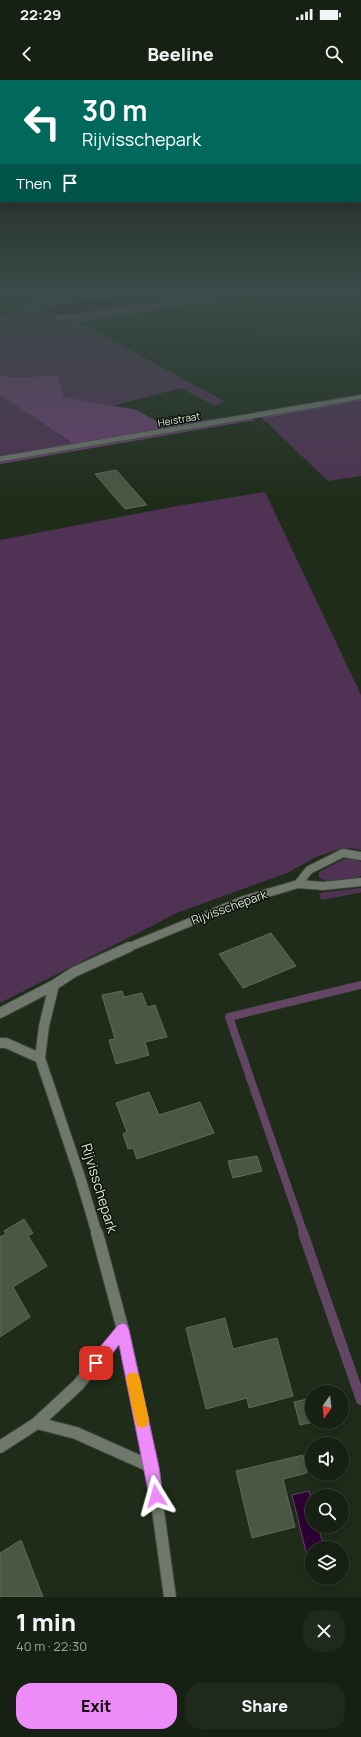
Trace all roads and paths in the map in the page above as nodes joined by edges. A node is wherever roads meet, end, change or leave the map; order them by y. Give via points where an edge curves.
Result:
1 (361, 398) edge
2 (0, 459) edge
3 (361, 856) edge
4 (361, 882) edge
5 (298, 884) junction
6 (54, 985) junction
7 (0, 1013) edge
8 (0, 1043) edge
9 (40, 1058) junction
10 (123, 1330) junction
11 (37, 1423) junction
12 (0, 1447) edge
13 (152, 1467) junction
14 (170, 1597) edge

1 - 2 street, Heistraat
3 - 5 street via 343,853 309,870
4 - 5 street, Rijvisschepark via 323,886
5 - 6 street, Rijvisschepark via 244,900 144,940 74,972
6 - 7 street, Rijvisschepark
6 - 9 street, Rijvisschepark via 44,1026
8 - 9 street via 6,1043
9 - 10 street, Rijvisschepark via 80,1177
10 - 11 street via 78,1385
10 - 13 street, Rijvisschepark
11 - 12 street
11 - 13 street via 76,1433
13 - 14 street, Rijvisschepark

